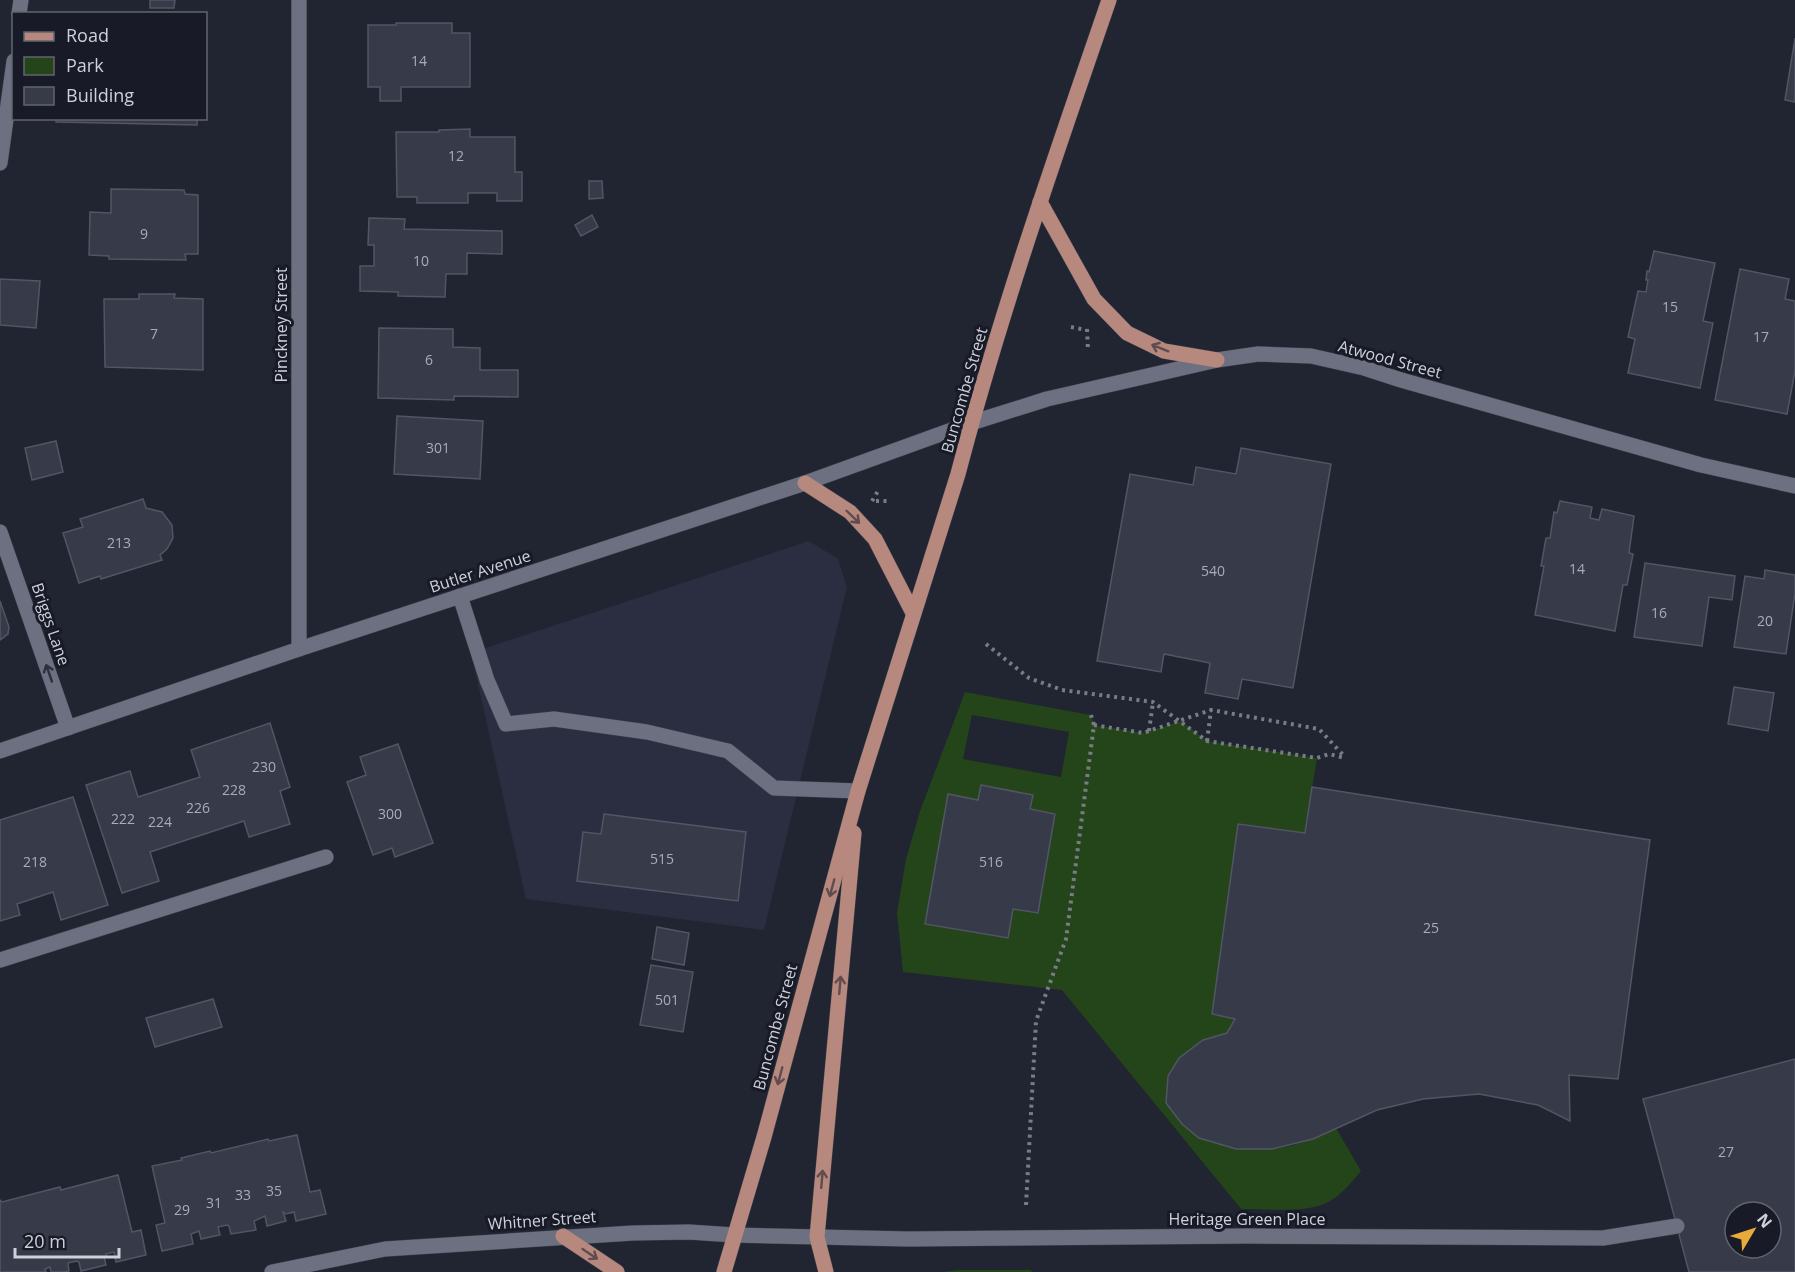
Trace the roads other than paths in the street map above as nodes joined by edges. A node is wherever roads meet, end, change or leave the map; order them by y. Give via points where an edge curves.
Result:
1 (299, 0) edge
2 (1108, 0) edge
3 (12, 75) edge
4 (0, 162) edge
5 (1040, 202) junction
6 (1217, 360) junction
7 (971, 423) junction
8 (806, 483) junction
9 (1795, 486) edge
10 (0, 532) edge
11 (460, 596) junction
12 (913, 613) junction
13 (299, 649) junction
14 (68, 728) junction
15 (0, 751) edge
16 (858, 791) junction
17 (326, 857) dead end
18 (0, 960) edge
19 (1677, 1226) dead end
20 (734, 1235) junction
21 (563, 1236) junction
22 (817, 1237) junction
23 (272, 1272) edge
24 (617, 1272) edge
25 (724, 1272) edge
26 (826, 1272) edge

1 - 13 street, Pinckney Street
2 - 5 main road, Buncombe Street
3 - 4 street
6 -> 5 main road via 1164,351 1127,333 1094,299
5 - 7 main road, Buncombe Street
6 - 7 street, Atwood Street via 1047,399
6 - 9 street, Atwood Street via 1258,354 1311,356 1701,465
7 - 8 street, Butler Avenue
7 - 12 main road, Buncombe Street
8 - 11 street, Butler Avenue
8 -> 12 main road via 850,512 875,539
14 -> 10 street, Briggs Lane
11 - 13 street, Butler Avenue
11 - 16 street via 506,724 554,719 646,732 728,751 774,788
12 - 16 main road, Buncombe Street
13 - 14 street, Butler Avenue
14 - 15 street, Butler Avenue
16 -> 20 main road, Buncombe Street
22 -> 16 main road, Buncombe Street
17 - 18 street
19 - 22 street, Heritage Green Place via 1603,1238
20 - 21 street, Whitner Street
20 - 22 street, Whitner Street
20 - 25 main road, Buncombe Street
21 - 23 street, Whitner Street via 385,1249
21 -> 24 main road
22 - 26 main road, Buncombe Street

